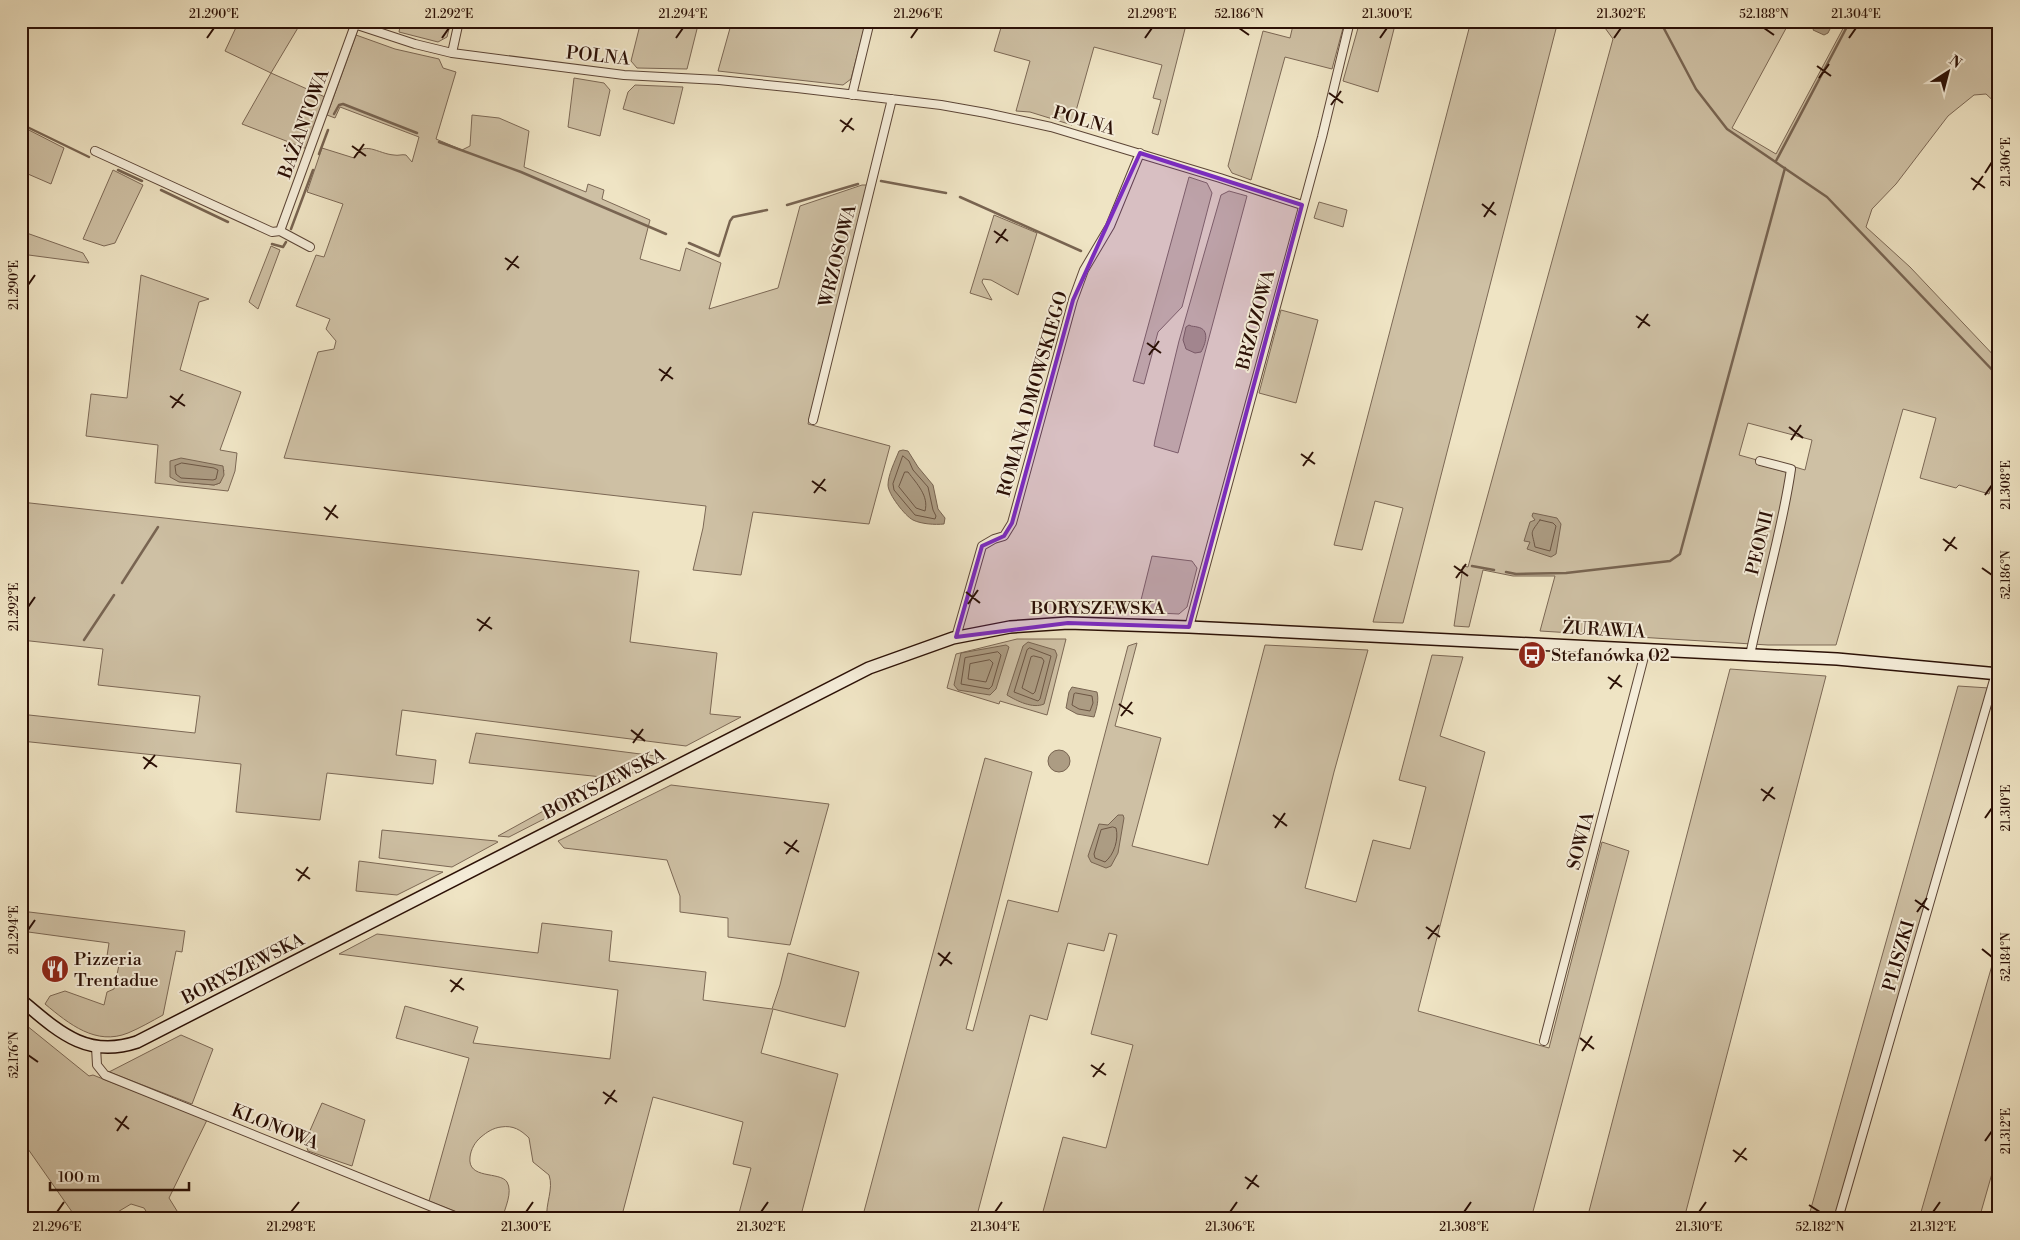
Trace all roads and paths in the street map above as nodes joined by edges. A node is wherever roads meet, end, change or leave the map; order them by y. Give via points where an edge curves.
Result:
1 (345, 21) edge
2 (459, 21) edge
3 (870, 21) edge
4 (1350, 21) edge
5 (355, 25) junction
6 (452, 53) junction
7 (852, 95) junction
8 (892, 99) junction
9 (95, 151) dead end
10 (1140, 153) junction
11 (1302, 205) junction
12 (280, 231) junction
13 (310, 247) dead end
14 (813, 420) dead end
15 (1760, 461) dead end
16 (1189, 627) junction
17 (1238, 629) joint
18 (956, 637) junction
19 (1646, 649) junction
20 (1750, 655) junction
21 (1998, 674) edge
22 (21, 1000) edge
23 (1544, 1041) dead end
24 (96, 1047) junction
25 (462, 1219) edge
26 (1838, 1219) edge

1 - 5 street, POLNA
2 - 6 street
3 - 7 street
4 - 11 street, BRZOZOWA
5 - 6 street, POLNA
5 - 12 street, BAŻANTOWA
6 - 7 street, POLNA via 624,75 719,80
7 - 8 street, POLNA
8 - 10 street, POLNA via 1051,126
8 - 14 street, WRZOSOWA
9 - 12 street via 272,232
10 - 11 street, POLNA
10 - 18 street, ROMANA DMOWSKIEGO via 1113,220 1084,270 1073,300 1012,523 1004,536 982,546
11 - 16 street, BRZOZOWA
12 - 13 street
15 - 20 street, PEONII via 1791,469
16 - 17 main road, BORYSZEWSKA
16 - 18 main road, BORYSZEWSKA via 1059,623 1010,627
17 - 19 main road, ŻURAWIA
18 - 24 main road, BORYSZEWSKA via 869,668 149,1036 124,1046
19 - 20 main road, ŻURAWIA
19 - 23 street, SOWIA
20 - 21 main road, ŻURAWIA
21 - 26 street, PLISZKI
22 - 24 main road, BORYSZEWSKA via 66,1036
24 - 25 street, KLONOWA via 97,1065 105,1075

